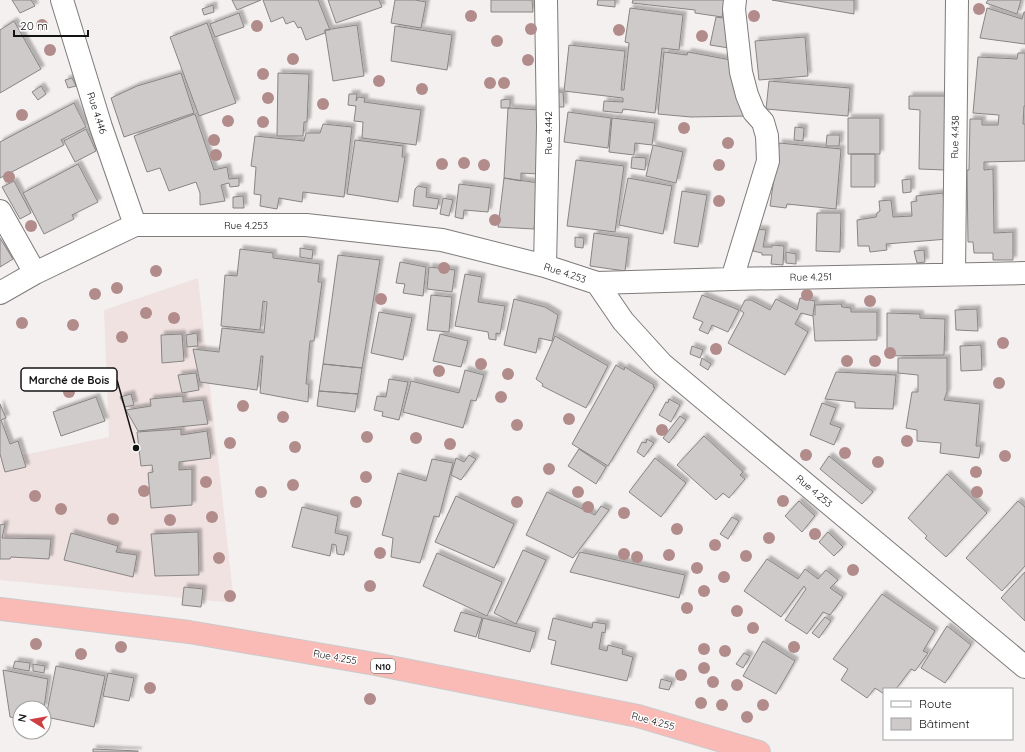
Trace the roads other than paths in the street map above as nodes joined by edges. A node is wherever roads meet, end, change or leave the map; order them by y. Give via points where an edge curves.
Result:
1 (62, 0) edge
2 (546, 0) edge
3 (735, 0) edge
4 (957, 0) edge
5 (0, 211) edge
6 (135, 225) junction
7 (545, 266) junction
8 (35, 273) junction
9 (1025, 273) edge
10 (954, 274) junction
11 (732, 278) junction
12 (597, 283) junction
13 (0, 293) edge
14 (0, 610) edge
15 (1025, 667) edge
16 (759, 752) edge

1 - 6 street, Rue 4.446 via 101,127
2 - 7 street, Rue 4.442 via 548,127
3 - 11 street via 741,72 754,112 763,122 767,136 768,161
4 - 10 street, Rue 4.438
5 - 8 street
6 - 7 street, Rue 4.253 via 306,225 442,240
6 - 8 street, Rue 4.253
7 - 12 street, Rue 4.253
8 - 13 street, Rue 4.253
9 - 10 street, Rue 4.251
10 - 11 street, Rue 4.251
11 - 12 street, Rue 4.251
12 - 15 street, Rue 4.253 via 623,321 662,364
14 - 16 highway, Rue 4.255 / N10 via 188,632 375,664 638,716

